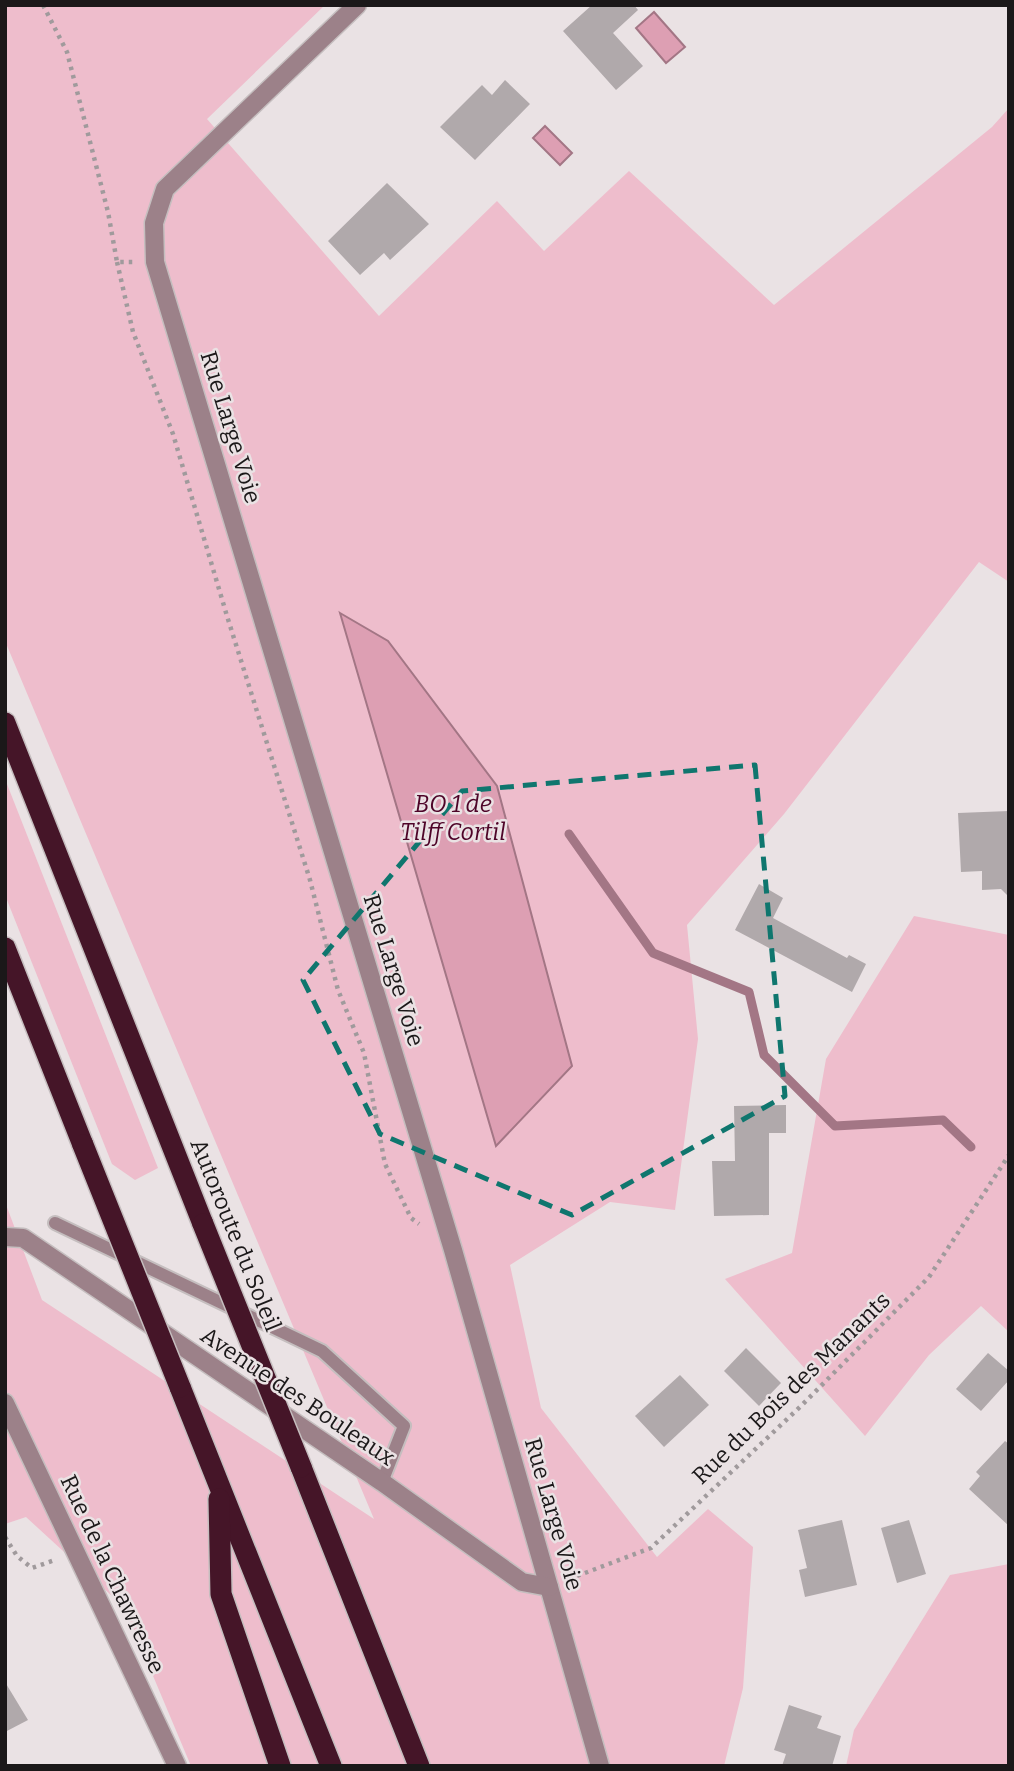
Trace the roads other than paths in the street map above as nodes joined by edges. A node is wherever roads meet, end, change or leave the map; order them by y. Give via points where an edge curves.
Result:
1 (357, 5) edge
2 (5, 723) edge
3 (5, 948) edge
4 (55, 1223) dead end
5 (14, 1238) edge
6 (5, 1403) edge
7 (382, 1482) junction
8 (218, 1483) junction
9 (549, 1587) junction
10 (177, 1766) edge
11 (280, 1766) edge
12 (331, 1766) edge
13 (419, 1766) edge
14 (600, 1766) edge

1 - 9 street, Rue Large Voie via 165,189 154,223 155,262 453,1250
2 - 13 highway, Autoroute du Soleil, bridge
3 - 8 highway, bridge
4 - 7 lane via 322,1351 404,1426
5 - 7 street, Avenue des Bouleaux
6 - 10 street, Rue de la Chawresse
7 - 9 street, Avenue des Bouleaux via 522,1581
8 - 11 highway via 221,1594
8 - 12 highway
9 - 14 street, Rue Large Voie

